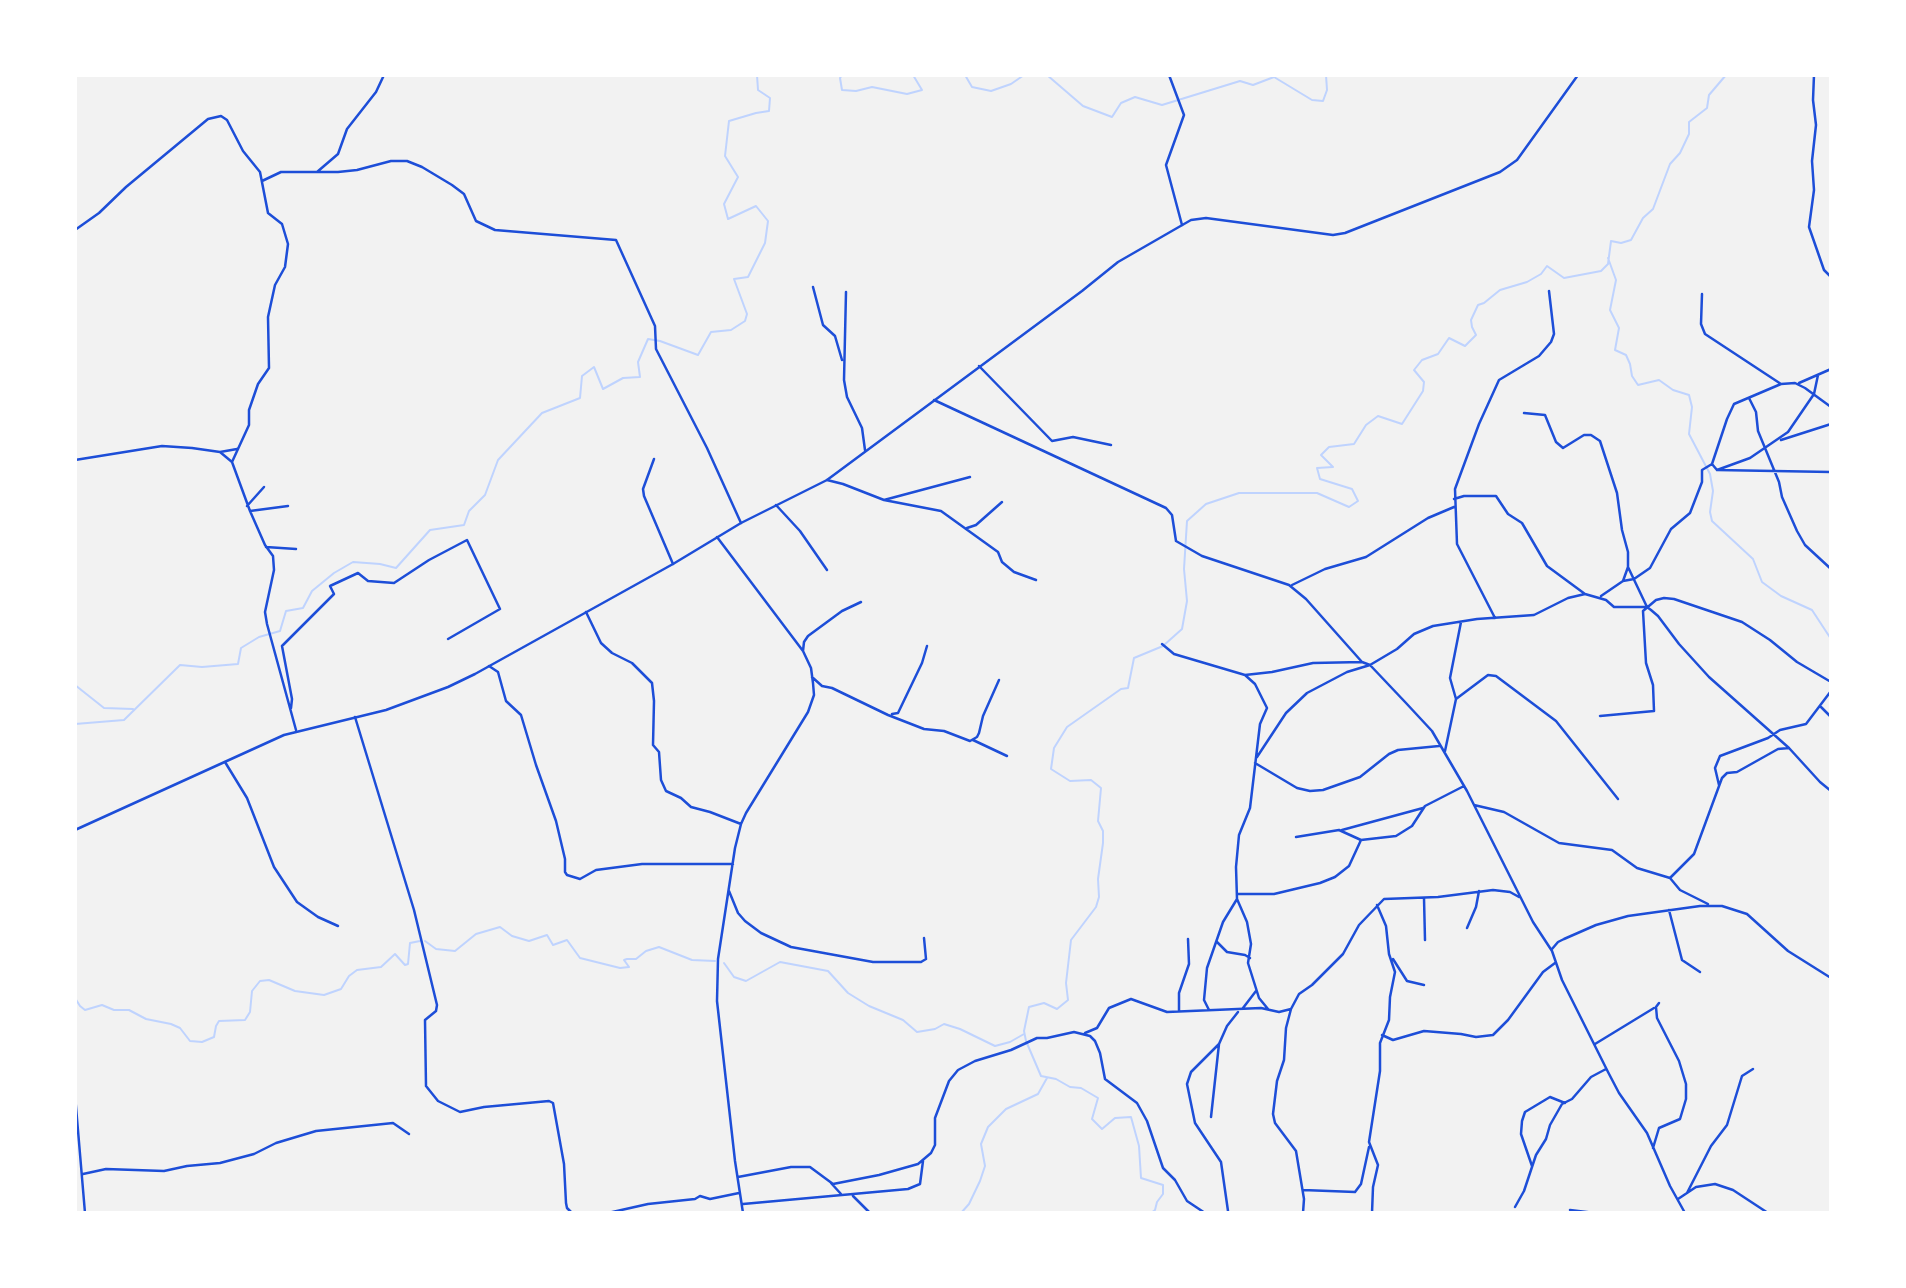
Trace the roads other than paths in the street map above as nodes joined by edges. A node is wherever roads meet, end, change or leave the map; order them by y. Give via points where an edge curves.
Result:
1 (384, 75) edge
2 (1169, 75) edge
3 (1578, 75) edge
4 (1814, 75) edge
5 (317, 172) junction
6 (262, 181) junction
7 (1182, 225) junction
8 (75, 230) edge
9 (1831, 277) edge
10 (813, 286) dead end
11 (1549, 291) dead end
12 (846, 292) dead end
13 (1702, 294) dead end
14 (844, 366) junction
15 (979, 366) junction
16 (1831, 369) edge
17 (1818, 375) junction
18 (1796, 383) junction
19 (1781, 384) junction
20 (1814, 394) junction
21 (1749, 398) junction
22 (934, 400) junction
23 (1831, 407) edge
24 (1524, 413) dead end
25 (1831, 424) edge
26 (1777, 441) junction
27 (1111, 445) dead end
28 (237, 449) junction
29 (1765, 449) junction
30 (865, 450) junction
31 (220, 452) junction
32 (654, 459) dead end
33 (75, 460) edge
34 (232, 462) junction
35 (1712, 464) junction
36 (1717, 470) junction
37 (1772, 470) junction
38 (1831, 472) edge
39 (970, 477) dead end
40 (827, 480) junction
41 (264, 487) dead end
42 (1454, 499) junction
43 (884, 500) junction
44 (1002, 502) dead end
45 (776, 505) junction
46 (247, 506) junction
47 (288, 506) dead end
48 (1454, 507) junction
49 (250, 511) junction
50 (741, 523) junction
51 (967, 528) junction
52 (717, 537) junction
53 (266, 547) junction
54 (296, 549) dead end
55 (673, 564) junction
56 (1628, 567) junction
57 (1831, 569) edge
58 (827, 570) dead end
59 (1634, 579) junction
60 (1035, 580) dead end
61 (1623, 581) junction
62 (1289, 585) junction
63 (1586, 594) junction
64 (1597, 597) junction
65 (861, 602) dead end
66 (1647, 607) junction
67 (586, 612) junction
68 (1495, 618) junction
69 (1461, 622) junction
70 (448, 639) dead end
71 (927, 646) dead end
72 (1164, 646) dead end
73 (803, 651) junction
74 (1362, 662) junction
75 (1370, 665) junction
76 (489, 666) junction
77 (1245, 675) junction
78 (812, 677) junction
79 (999, 680) dead end
80 (1831, 682) edge
81 (1831, 691) edge
82 (1456, 699) junction
83 (1820, 706) junction
84 (290, 711) junction
85 (888, 715) junction
86 (1600, 716) dead end
87 (355, 717) junction
88 (1831, 717) edge
89 (296, 730) junction
90 (1772, 734) junction
91 (973, 740) junction
92 (1441, 746) junction
93 (1789, 748) junction
94 (1445, 752) junction
95 (1007, 756) dead end
96 (1257, 757) junction
97 (225, 762) junction
98 (1255, 763) junction
99 (1719, 785) junction
100 (1464, 786) junction
101 (1831, 791) edge
102 (1618, 799) dead end
103 (1474, 805) junction
104 (1423, 808) junction
105 (741, 824) junction
106 (75, 830) edge
107 (1341, 830) junction
108 (1296, 837) dead end
109 (1361, 840) junction
110 (733, 864) junction
111 (1670, 878) junction
112 (729, 888) junction
113 (1479, 891) junction
114 (1237, 893) junction
115 (1424, 898) junction
116 (1521, 898) junction
117 (1237, 899) junction
118 (1377, 905) junction
119 (1711, 906) junction
120 (1669, 910) junction
121 (338, 926) dead end
122 (1467, 928) dead end
123 (924, 938) dead end
124 (1188, 939) dead end
125 (1425, 940) dead end
126 (1216, 942) junction
127 (1552, 951) junction
128 (1389, 954) junction
129 (1250, 958) junction
130 (1555, 963) junction
131 (1700, 972) dead end
132 (1831, 978) edge
133 (1424, 985) dead end
134 (1256, 991) junction
135 (1659, 1003) dead end
136 (1656, 1007) junction
137 (1268, 1009) junction
138 (1291, 1009) junction
139 (1239, 1010) junction
140 (1179, 1011) junction
141 (1210, 1011) junction
142 (1085, 1033) junction
143 (1382, 1035) junction
144 (1219, 1044) junction
145 (1595, 1044) junction
146 (1606, 1069) junction
147 (1753, 1069) dead end
148 (75, 1095) edge
149 (1565, 1103) junction
150 (1211, 1117) dead end
151 (409, 1135) dead end
152 (1370, 1144) junction
153 (1653, 1148) junction
154 (923, 1161) junction
155 (1533, 1168) junction
156 (83, 1174) junction
157 (738, 1177) junction
158 (831, 1184) junction
159 (1303, 1190) junction
160 (739, 1193) junction
161 (1687, 1193) junction
162 (842, 1195) junction
163 (850, 1195) junction
164 (1677, 1199) junction
165 (743, 1204) junction
166 (1515, 1207) dead end
167 (1570, 1210) dead end
168 (1228, 1211) dead end
169 (85, 1213) edge
170 (572, 1213) edge
171 (608, 1213) edge
172 (743, 1213) edge
173 (870, 1213) edge
174 (1205, 1213) edge
175 (1304, 1213) edge
176 (1372, 1213) edge
177 (1595, 1213) edge
178 (1685, 1213) edge
179 (1768, 1213) edge

1 - 5 street via 347,129 338,154
2 - 7 street via 1183,122 1166,165
3 - 7 street via 1511,165 1364,227 1333,234 1197,217
4 - 9 street via 1814,190 1809,227 1824,270
5 - 6 street via 281,172
5 - 50 street via 408,162 464,194 476,221 495,230 616,240 655,326 656,349
6 - 8 street via 227,120 217,116
6 - 28 street via 268,213 282,224 288,252 268,317 269,368 258,384 249,425
7 - 15 street via 1118,262
10 - 14 street via 823,325 835,336
11 - 42 street via 1551,342 1539,356 1499,380
12 - 14 street
13 - 19 street via 1705,334
14 - 30 street via 846,391 862,428
15 - 22 street
15 - 27 street via 1052,441 1073,437
16 - 17 street
17 - 18 street
17 - 20 street
18 - 19 street
18 - 20 street
19 - 21 street
20 - 23 street
20 - 26 street
21 - 29 street
21 - 35 street via 1731,408
22 - 30 street
22 - 62 street via 1159,504 1172,515 1178,543 1202,556
24 - 56 street via 1545,415 1563,448 1584,435 1600,441 1617,493
25 - 26 street
26 - 29 street
28 - 31 street
28 - 34 street
29 - 36 street
29 - 37 street
30 - 40 street
31 - 33 street via 162,446
31 - 34 street
32 - 55 street via 643,496
34 - 46 street
35 - 36 street
35 - 59 street via 1702,470 1690,513 1671,529 1650,568
36 - 37 street
37 - 38 street
37 - 57 street via 1805,545
39 - 43 street
40 - 43 street
40 - 45 street
41 - 46 street
42 - 48 street
42 - 63 street via 1496,496 1525,528 1547,566
43 - 51 street via 941,511
44 - 51 street
45 - 50 street
45 - 58 street
46 - 49 street
47 - 49 street
48 - 62 street via 1366,558
48 - 68 street via 1457,544
49 - 53 street
50 - 52 street
51 - 60 street via 998,552 1014,572
52 - 55 street
52 - 73 street
53 - 54 street
53 - 84 street via 274,565 265,612
55 - 67 street
56 - 59 street
56 - 61 street
59 - 61 street
59 - 66 street
61 - 64 street
62 - 74 street
63 - 64 street
63 - 68 street via 1534,615
64 - 66 street via 1614,607
65 - 73 street via 808,636
66 - 80 street via 1656,600 1674,599 1742,622
66 - 86 street via 1643,620 1654,711
66 - 90 street via 1709,677
67 - 76 street
67 - 105 street via 601,643 652,683 653,741 666,791 691,807
68 - 69 street
69 - 75 street via 1414,634
69 - 82 street via 1450,678
70 - 84 street via 500,609 467,540 400,582 379,583 358,573 330,586 334,594 282,646
71 - 85 street via 898,713
72 - 77 street via 1174,654
73 - 78 street
74 - 75 street
74 - 77 street via 1313,663
75 - 92 street
75 - 96 street via 1314,687 1286,713
76 - 87 street via 448,687
76 - 110 street via 498,672 506,701 521,715 556,821 568,875 580,879 593,871 642,864
77 - 96 street via 1267,708 1260,724
78 - 85 street via 821,686
78 - 105 street via 814,695 808,712
79 - 91 street
81 - 83 street
82 - 94 street
82 - 102 street via 1488,676 1496,676 1556,721
83 - 88 street
83 - 90 street via 1806,724
84 - 89 street
85 - 91 street
87 - 89 street
87 - 170 street via 438,1004 425,1020 426,1086 438,1101 460,1112 553,1103 566,1203
89 - 97 street
90 - 93 street
90 - 99 street via 1720,756 1715,768
91 - 95 street
92 - 94 street
92 - 98 street via 1398,750 1360,778 1323,790 1297,788
93 - 99 street via 1778,748 1737,772 1727,773
93 - 101 street
94 - 100 street
96 - 98 street
97 - 106 street
97 - 121 street via 247,798 274,867 297,902
98 - 114 street via 1250,808 1237,844
99 - 111 street via 1694,854
100 - 103 street
100 - 104 street
103 - 111 street via 1504,812 1559,843 1612,850 1637,868
103 - 116 street
104 - 107 street
104 - 109 street via 1412,826 1400,834
105 - 110 street
107 - 108 street
107 - 109 street
109 - 114 street via 1349,866 1335,877 1273,894
110 - 112 street
111 - 119 street via 1681,890
112 - 123 street via 745,921 790,947 873,962 920,962 926,959
112 - 157 street via 717,1000
113 - 115 street
113 - 116 street via 1510,892
113 - 122 street
114 - 117 street
115 - 118 street via 1384,899
115 - 125 street
116 - 127 street
117 - 126 street
117 - 129 street via 1248,928
118 - 128 street via 1386,926
118 - 138 street via 1343,954 1299,994
119 - 120 street
119 - 132 street via 1747,914 1788,951
120 - 127 street via 1596,925 1558,942
120 - 131 street via 1682,960
124 - 140 street via 1189,964 1179,993
126 - 129 street
126 - 141 street via 1204,982
127 - 130 street
128 - 133 street via 1407,981
128 - 143 street via 1395,972 1389,1020
129 - 134 street
130 - 143 street via 1493,1035 1424,1031 1394,1040
130 - 145 street
134 - 137 street
134 - 139 street
135 - 136 street
136 - 145 street
136 - 153 street via 1679,1061 1686,1099 1679,1119 1659,1128
137 - 138 street
137 - 139 street
138 - 159 street via 1273,1114 1275,1124 1296,1151
139 - 141 street
139 - 144 street
140 - 141 street
140 - 142 street via 1167,1012 1131,999 1109,1008 1097,1028
142 - 154 street via 1037,1038 958,1070 935,1118 935,1145
142 - 174 street via 1095,1041 1105,1079 1127,1094 1146,1116 1163,1168 1187,1201
143 - 152 street
144 - 150 street
144 - 168 street via 1191,1072 1187,1084 1195,1124 1221,1162
145 - 146 street
146 - 149 street
146 - 153 street
147 - 161 street via 1742,1076 1727,1125
148 - 156 street
149 - 155 street via 1550,1125
149 - 155 street via 1550,1097 1525,1112 1521,1134
151 - 156 street via 393,1123 316,1131 220,1163
152 - 159 street via 1358,1190
152 - 176 street via 1378,1165
153 - 164 street
154 - 158 street
154 - 163 street via 921,1183 916,1187
155 - 166 street
156 - 169 street
157 - 158 street via 810,1167
157 - 160 street
158 - 162 street
159 - 175 street
160 - 165 street
160 - 171 street
161 - 164 street
161 - 179 street via 1715,1184
162 - 163 street
162 - 165 street
163 - 173 street
164 - 178 street
165 - 172 street
167 - 177 street

